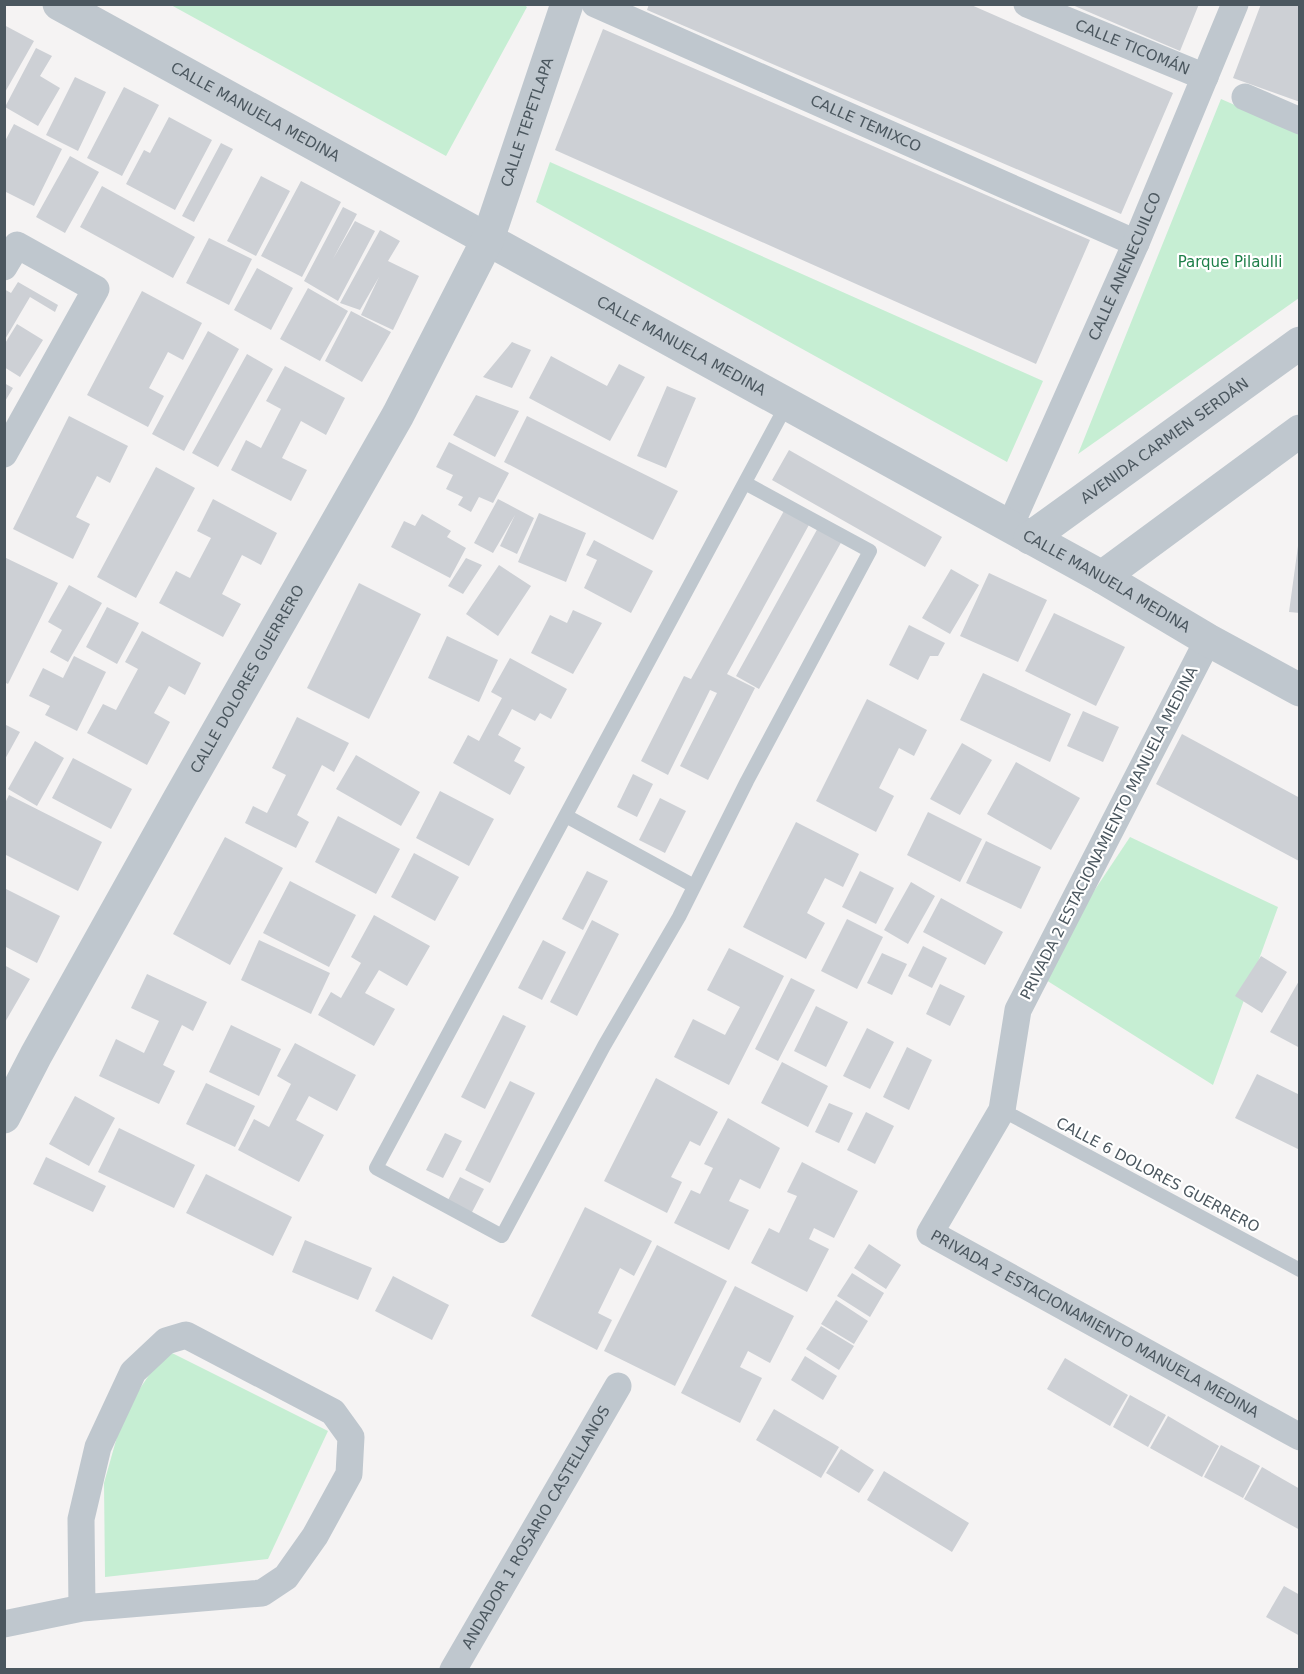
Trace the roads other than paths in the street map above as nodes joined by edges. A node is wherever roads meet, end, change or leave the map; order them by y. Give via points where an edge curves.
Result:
1 (59, 4) edge
2 (567, 4) edge
3 (595, 4) edge
4 (1027, 4) edge
5 (1235, 4) edge
6 (1204, 77) junction
7 (1245, 97) dead end
8 (1299, 121) edge
9 (488, 239) junction
10 (1136, 243) junction
11 (9, 250) edge
12 (1299, 343) edge
13 (788, 404) junction
14 (1293, 442) edge
15 (4, 454) edge
16 (745, 483) junction
17 (1020, 532) junction
18 (1102, 577) junction
19 (1208, 640) junction
20 (1299, 690) edge
21 (566, 816) junction
22 (694, 886) junction
23 (1002, 1110) junction
24 (4, 1117) edge
25 (1299, 1270) edge
26 (618, 1386) dead end
27 (1299, 1437) edge
28 (82, 1608) junction
29 (4, 1624) edge
30 (453, 1670) edge

1 - 9 street, CALLE MANUELA MEDINA
2 - 9 street, CALLE TEPETLAPA
3 - 10 street, CALLE TEMIXCO
4 - 6 street, CALLE TICOMÁN
5 - 6 street, CALLE ANENECUILCO
6 - 10 street, CALLE ANENECUILCO
7 - 8 street
9 - 13 street, CALLE MANUELA MEDINA
9 - 24 street, CALLE DOLORES GUERRERO via 398,415 179,799
10 - 17 street, CALLE ANENECUILCO
11 - 15 street via 96,289
12 - 17 street, AVENIDA CARMEN SERDÁN
13 - 16 lane
13 - 17 street, CALLE MANUELA MEDINA
14 - 18 street
16 - 21 lane
16 - 22 lane via 870,551
17 - 18 street, CALLE MANUELA MEDINA
18 - 19 street, CALLE MANUELA MEDINA
19 - 20 street, CALLE MANUELA MEDINA
19 - 23 street, PRIVADA 2 ESTACIONAMIENTO MANUELA MEDINA via 1018,1010
21 - 22 lane
21 - 22 lane via 376,1168 502,1236
23 - 25 lane, CALLE 6 DOLORES GUERRERO
23 - 27 street, PRIVADA 2 ESTACIONAMIENTO MANUELA MEDINA via 930,1233
26 - 30 street, ANDADOR 1 ROSARIO CASTELLANOS
28 - 28 street via 81,1519 98,1447 134,1372 166,1341 186,1335 333,1412 351,1437 349,1474 315,1536 286,1577 262,1593
28 - 29 street

